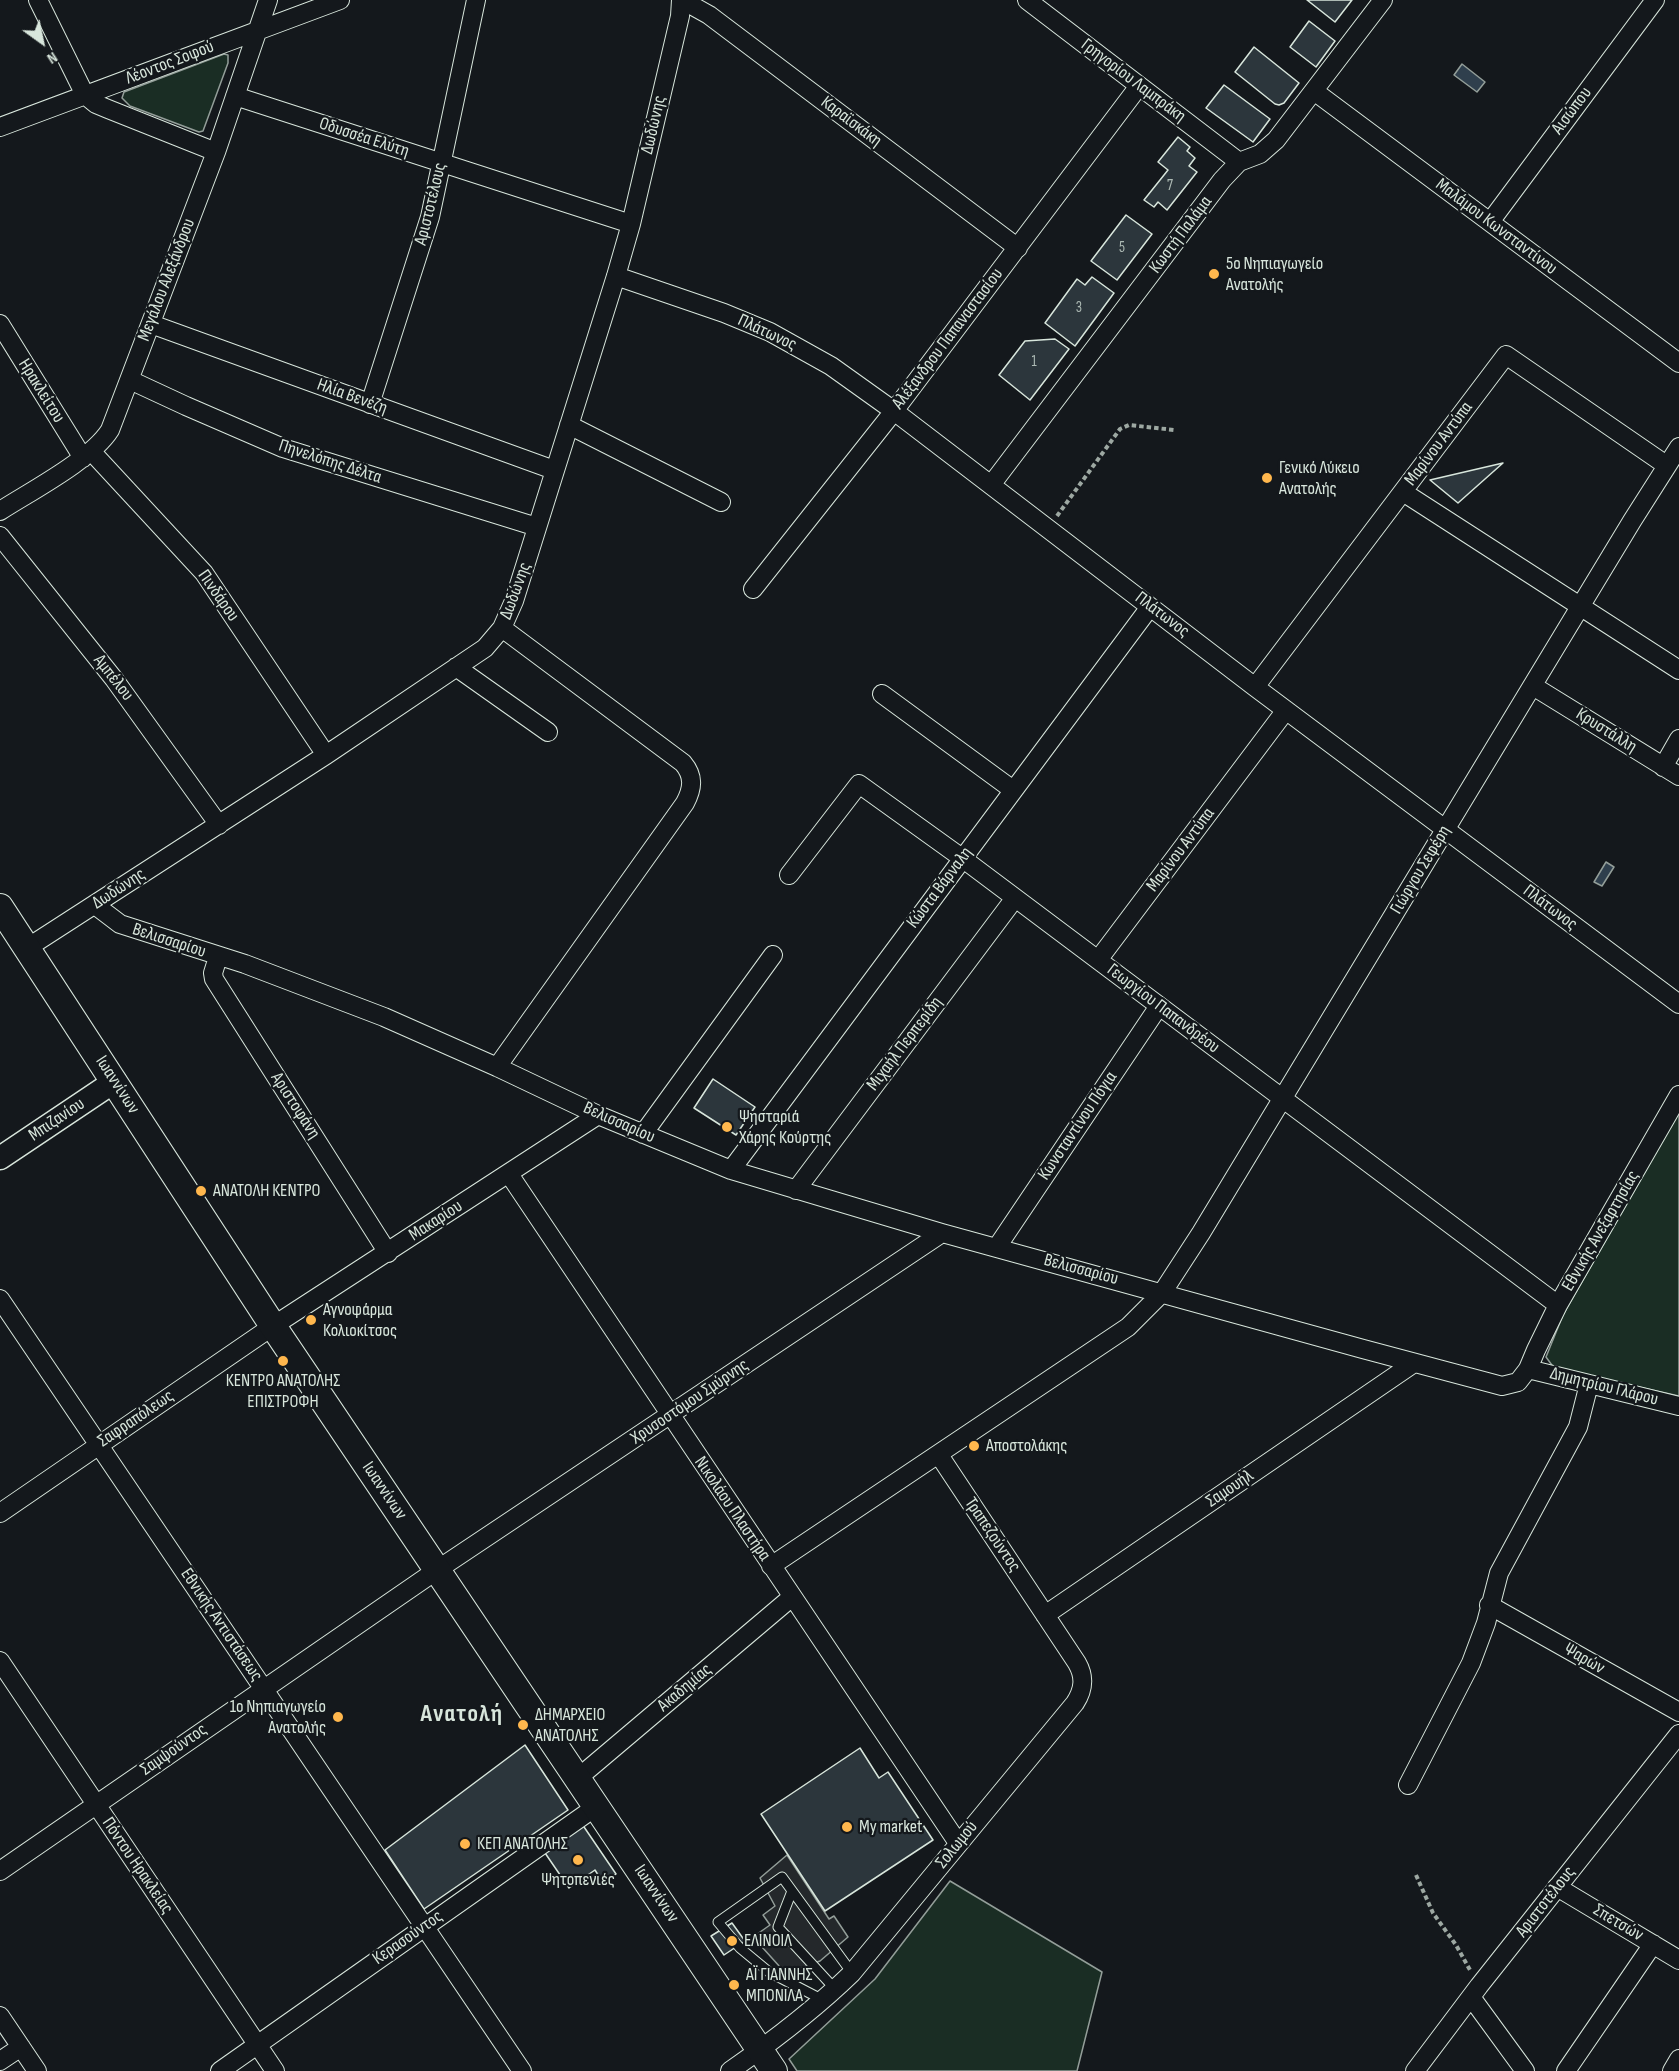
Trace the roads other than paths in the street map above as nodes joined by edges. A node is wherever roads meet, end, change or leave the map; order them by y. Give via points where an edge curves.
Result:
1 (39, 0) edge
2 (268, 0) edge
3 (340, 0) edge
4 (476, 0) edge
5 (1383, 0) edge
6 (1654, 0) edge
7 (681, 2) edge
8 (1035, 3) edge
9 (258, 30) junction
10 (1139, 86) junction
11 (1314, 91) junction
12 (85, 95) junction
13 (235, 96) junction
14 (0, 127) edge
15 (216, 152) junction
16 (1239, 162) junction
17 (442, 163) junction
18 (1490, 222) junction
19 (631, 224) junction
20 (1018, 248) junction
21 (616, 276) junction
22 (0, 324) edge
23 (151, 324) junction
24 (1679, 363) edge
25 (130, 380) junction
26 (370, 404) junction
27 (894, 411) junction
28 (569, 425) junction
29 (1679, 447) edge
30 (87, 454) junction
31 (1666, 465) junction
32 (554, 470) junction
33 (990, 484) junction
34 (1402, 492) junction
35 (721, 502) dead end
36 (0, 511) edge
37 (537, 527) junction
38 (0, 536) edge
39 (753, 589) dead end
40 (1581, 606) junction
41 (1150, 607) junction
42 (502, 628) junction
43 (456, 667) junction
44 (1679, 670) edge
45 (1533, 686) junction
46 (1255, 687) junction
47 (882, 694) dead end
48 (1286, 710) junction
49 (548, 732) dead end
50 (1679, 739) edge
51 (326, 755) junction
52 (1663, 767) junction
53 (1679, 776) edge
54 (1014, 790) junction
55 (219, 825) junction
56 (1445, 830) junction
57 (962, 858) junction
58 (789, 875) dead end
59 (1015, 898) junction
60 (94, 905) junction
61 (0, 907) edge
62 (27, 948) junction
63 (773, 955) dead end
64 (218, 957) junction
65 (1098, 960) junction
66 (1679, 1005) edge
67 (1159, 1006) junction
68 (497, 1067) junction
69 (115, 1081) junction
70 (1679, 1095) edge
71 (1282, 1098) junction
72 (598, 1115) junction
73 (643, 1134) junction
74 (0, 1158) edge
75 (731, 1170) junction
76 (509, 1174) junction
77 (796, 1190) junction
78 (942, 1233) junction
79 (997, 1247) junction
80 (388, 1252) junction
81 (1162, 1293) junction
82 (0, 1299) edge
83 (1558, 1305) junction
84 (273, 1326) junction
85 (1414, 1363) junction
86 (1528, 1369) junction
87 (1590, 1384) junction
88 (1679, 1406) edge
89 (669, 1416) junction
90 (99, 1445) junction
91 (939, 1455) junction
92 (0, 1513) edge
93 (771, 1566) junction
94 (437, 1570) junction
95 (792, 1597) junction
96 (1490, 1605) junction
97 (1045, 1615) junction
98 (0, 1661) edge
99 (264, 1689) junction
100 (1679, 1713) edge
101 (1679, 1734) edge
102 (578, 1778) junction
103 (1408, 1785) dead end
104 (96, 1804) junction
105 (597, 1806) junction
106 (958, 1843) junction
107 (0, 1871) edge
108 (1557, 1887) junction
109 (792, 1891) junction
110 (425, 1927) junction
111 (1653, 1944) junction
112 (1679, 1960) edge
113 (852, 1973) junction
114 (1475, 1992) junction
115 (829, 1995) junction
116 (0, 2016) edge
117 (257, 2044) junction
118 (21, 2047) junction
119 (760, 2050) junction
120 (1679, 2059) edge
121 (0, 2061) edge
122 (37, 2071) edge
123 (220, 2071) edge
124 (275, 2071) edge
125 (522, 2071) edge
126 (730, 2071) edge
127 (774, 2071) edge
128 (1415, 2071) edge
129 (1525, 2071) edge
130 (1566, 2071) edge
131 (1672, 2071) edge

1 - 12 street
2 - 9 street, Μεγάλου Αλεξάνδρου
3 - 9 street, Λέοντος Σοφού
4 - 17 street, Αριστοτέλους
5 - 11 street, Κωστή Παλάμα
6 - 18 street, Αισώπου
7 - 19 street, Δωδώνης
7 - 20 street, Καραϊσκάκη via 709,15
8 - 10 street, Γρηγορίου Λαμπράκη
9 - 12 street, Λέοντος Σοφού
9 - 13 street, Μεγάλου Αλεξάνδρου
10 - 16 street, Γρηγορίου Λαμπράκη
10 - 20 street, Αλέξανδρου Παπαναστασίου
11 - 16 street, Κωστή Παλάμα via 1267,150
11 - 18 street, Μαλάμου Κωνσταντίνου
12 - 14 street, Λέοντος Σοφού
12 - 15 street via 108,110
13 - 15 street, Μεγάλου Αλεξάνδρου
13 - 17 street, Οδυσσέα Ελύτη
15 - 23 street, Μεγάλου Αλεξάνδρου
16 - 33 street, Κωστή Παλάμα
17 - 19 street, Οδυσσέα Ελύτη
17 - 26 street, Αριστοτέλους via 427,230
18 - 24 street, Μαλάμου Κωνσταντίνου
19 - 21 street, Δωδώνης
20 - 27 street, Αλέξανδρου Παπαναστασίου
21 - 27 street, Πλάτωνος via 770,332 831,366
21 - 28 street, Δωδώνης
22 - 30 street, Ηρακλείτου
23 - 25 street, Μεγάλου Αλεξάνδρου
23 - 26 street, Ηλία Βενέζη
25 - 30 street, Μεγάλου Αλεξάνδρου via 110,430
25 - 37 street, Πηνελόπης Δέλτα via 283,448
26 - 32 street, Ηλία Βενέζη
27 - 33 street, Πλάτωνος
27 - 39 street, Αλέξανδρου Παπαναστασίου
28 - 32 street, Δωδώνης
28 - 35 street
29 - 31 street, Γιώργου Σεφέρη
30 - 36 street, Μεγάλου Αλεξάνδρου
30 - 51 street, Πινδάρου via 204,573
31 - 34 street, Μαρίνου Αντύπα via 1506,355
31 - 40 street, Γιώργου Σεφέρη
32 - 37 street, Δωδώνης
33 - 41 street, Πλάτωνος
34 - 40 street
34 - 46 street, Μαρίνου Αντύπα
37 - 42 street, Δωδώνης
38 - 55 street, Αμπέλου via 128,697
40 - 44 street
40 - 45 street, Γιώργου Σεφέρη
41 - 46 street, Πλάτωνος
41 - 54 street, Κώστα Βάρναλη
42 - 43 street, Δωδώνης via 485,648
42 - 68 street via 683,763 692,777 692,788
43 - 49 street
43 - 51 street, Δωδώνης
45 - 52 street, Κρυστάλλη
45 - 56 street, Γιώργου Σεφέρη
46 - 48 street, Πλάτωνος
47 - 54 street
48 - 56 street, Πλάτωνος
48 - 65 street, Μαρίνου Αντύπα
50 - 52 street
51 - 55 street, Δωδώνης
52 - 53 street, Κρυστάλλη
54 - 57 street, Κώστα Βάρναλη
55 - 60 street, Δωδώνης
56 - 66 street, Πλάτωνος
56 - 71 street, Γιώργου Σεφέρη
57 - 58 street, Γεωργίου Παπανδρέου via 859,784
57 - 59 street, Γεωργίου Παπανδρέου
57 - 75 street, Κώστα Βάρναλη
59 - 65 street, Γεωργίου Παπανδρέου
59 - 77 street, Μιχαήλ Περπερίδη
60 - 62 street, Δωδώνης
60 - 64 street, Βελισσαρίου via 120,924
61 - 62 main road, Ιωαννίνων
62 - 69 main road, Ιωαννίνων
63 - 73 street
64 - 68 street, Βελισσαρίου via 374,1012
64 - 80 street, Αριστοφάνη via 213,979
65 - 67 street, Γεωργίου Παπανδρέου
67 - 71 street, Γεωργίου Παπανδρέου
67 - 79 street, Κωνσταντίνου Πόγια
68 - 72 street, Βελισσαρίου
69 - 74 street, Μπιζανίου
69 - 84 main road, Ιωαννίνων
70 - 83 street, Εθνικής Ανεξαρτησίας
71 - 81 street, Γιώργου Σεφέρη
71 - 83 street, Γεωργίου Παπανδρέου
72 - 73 street, Βελισσαρίου
72 - 76 street, Μακαρίου
73 - 75 street, Βελισσαρίου
75 - 77 street, Βελισσαρίου
76 - 80 street, Μακαρίου
76 - 89 street, Νικολάου Πλαστήρα
77 - 78 street, Βελισσαρίου
78 - 79 street, Βελισσαρίου
78 - 89 street, Χρυσοστόμου Σμύρνης
79 - 81 street, Βελισσαρίου
80 - 84 street, Μακαρίου
81 - 85 street, Βελισσαρίου
81 - 91 street, Γιώργου Σεφέρη via 1128,1327
82 - 90 street, Εθνικής Αντιστάσεως
83 - 86 street, Εθνικής Ανεξαρτησίας
84 - 90 street, Σαφραπόλεως
84 - 94 main road, Ιωαννίνων
85 - 86 street, Βελισσαρίου via 1502,1386 1518,1382
85 - 97 street, Σαμουήλ
86 - 87 street, Δημητρίου Γλάρου
87 - 88 street, Δημητρίου Γλάρου
87 - 96 street via 1578,1427 1499,1573
89 - 93 street, Νικολάου Πλαστήρα
89 - 94 street, Χρυσοστόμου Σμύρνης
90 - 92 street, Σαφραπόλεως
90 - 99 street, Εθνικής Αντιστάσεως
91 - 93 street, Γιώργου Σεφέρη
91 - 97 street, Τραπεζούντος
93 - 95 street, Νικολάου Πλαστήρα
94 - 99 street, Σαμψούντος
94 - 102 main road, Ιωαννίνων
95 - 102 street, Ακαδημίας
95 - 106 street, Νικολάου Πλαστήρα
96 - 100 street, Ψαρών
96 - 103 street via 1471,1663
97 - 106 street, Σολωμού via 1081,1669 1082,1689 1075,1703
98 - 104 street, Πόντου Ηρακλείας
99 - 104 street, Σαμψούντος
99 - 110 street, Εθνικής Αντιστάσεως
101 - 108 street, Αριστοτέλους
102 - 105 main road, Ιωαννίνων
104 - 107 street, Σαμψούντος
104 - 117 street, Πόντου Ηρακλείας
105 - 110 street, Κερασούντος
105 - 119 main road, Ιωαννίνων
106 - 113 street, Σολωμού
108 - 111 street, Σπετσών
108 - 114 street, Αριστοτέλους
109 - 113 lane
109 - 115 lane via 778,1927
109 - 115 lane via 782,1877 718,1922 740,1948 769,1972
110 - 117 street, Κερασούντος
110 - 125 street, Εθνικής Αντιστάσεως
111 - 112 street, Σπετσών
111 - 130 street
113 - 115 street, Σολωμού
114 - 128 street, Αριστοτέλους
114 - 129 street
115 - 119 street, Σολωμού
116 - 118 street
117 - 123 street, Κερασούντος
117 - 124 street, Πόντου Ηρακλείας
118 - 121 street
118 - 122 street
119 - 126 street, Σολωμού
119 - 127 main road, Ιωαννίνων
120 - 131 street

